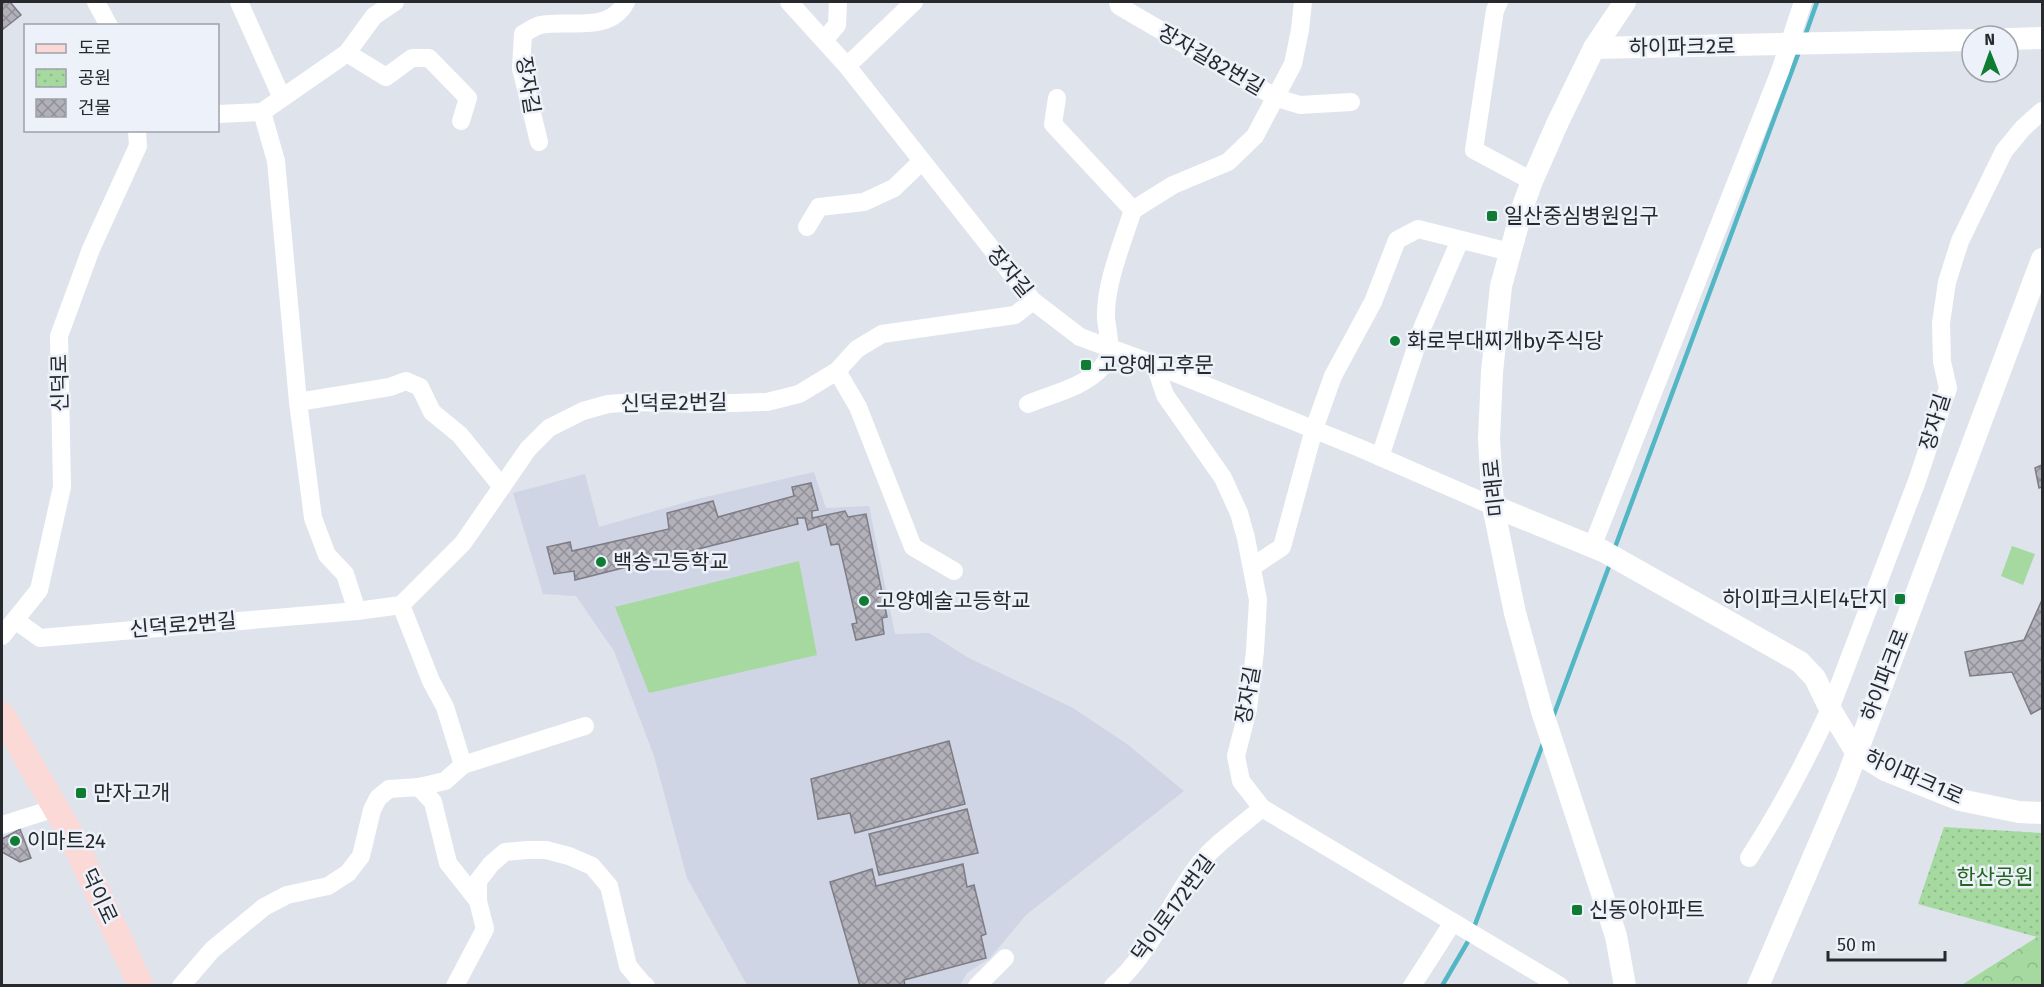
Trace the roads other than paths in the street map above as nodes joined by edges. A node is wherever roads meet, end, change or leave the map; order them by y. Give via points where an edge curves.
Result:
1 (96, 2) edge
2 (239, 2) edge
3 (395, 2) edge
4 (626, 2) edge
5 (789, 2) edge
6 (838, 2) edge
7 (914, 2) edge
8 (1118, 2) edge
9 (1303, 2) edge
10 (1499, 2) edge
11 (1625, 2) edge
12 (1803, 2) edge
13 (108, 24) edge
14 (2043, 38) edge
15 (2020, 39) edge
16 (824, 40) junction
17 (1960, 40) edge
18 (1594, 48) junction
19 (347, 53) junction
20 (847, 66) junction
21 (282, 98) junction
22 (1056, 98) dead end
23 (1277, 98) junction
24 (1351, 102) dead end
25 (2043, 111) edge
26 (262, 112) junction
27 (219, 114) edge
28 (461, 121) dead end
29 (137, 132) edge
30 (538, 142) dead end
31 (922, 161) junction
32 (1532, 181) junction
33 (1133, 210) junction
34 (807, 227) dead end
35 (1460, 240) junction
36 (1510, 252) junction
37 (2043, 259) edge
38 (1033, 301) junction
39 (1110, 347) junction
40 (1155, 365) junction
41 (837, 371) junction
42 (298, 402) junction
43 (1029, 404) dead end
44 (1314, 429) junction
45 (1380, 457) junction
46 (502, 487) junction
47 (1493, 506) junction
48 (1597, 549) junction
49 (1252, 567) junction
50 (954, 571) dead end
51 (401, 605) junction
52 (357, 610) junction
53 (15, 620) junction
54 (2, 636) edge
55 (1830, 709) junction
56 (2, 715) edge
57 (585, 726) dead end
58 (1856, 752) junction
59 (463, 765) junction
60 (419, 787) junction
61 (56, 808) junction
62 (1262, 808) junction
63 (2043, 813) edge
64 (2, 825) edge
65 (1749, 858) dead end
66 (478, 900) junction
67 (1458, 925) junction
68 (1005, 958) dead end
69 (141, 986) edge
70 (181, 986) edge
71 (455, 986) edge
72 (646, 986) edge
73 (977, 986) edge
74 (1113, 986) edge
75 (1412, 986) edge
76 (1560, 986) edge
77 (1625, 986) edge
78 (1758, 986) edge

1 - 13 street
2 - 21 street
3 - 19 street via 374,16
4 - 30 street, 장자길 via 621,12 599,23 538,26 523,34 521,68
5 - 16 street, 장자길
6 - 16 street via 837,25
7 - 20 street
8 - 23 street, 장자길82번길
9 - 23 street, 장자길82번길 via 1293,64
10 - 32 street via 1474,150
11 - 18 street, 미래로
12 - 48 street
14 - 15 street
16 - 20 street, 장자길
17 - 18 street, 하이파크2로
18 - 32 street, 미래로
19 - 21 street
19 - 28 street via 386,77 412,58 429,57 468,98
20 - 31 street, 장자길
21 - 26 street
22 - 33 street via 1053,124
23 - 24 street via 1300,105
23 - 33 street, 장자길82번길 via 1255,136 1228,162 1173,185
25 - 55 street, 장자길 via 2004,151 1960,242 1947,282 1941,323 1941,362 1948,388
26 - 27 street
26 - 42 street via 276,161
29 - 53 street, 신덕로 via 138,146 91,249 59,336 62,487 39,590
31 - 34 street via 894,188 864,202 819,207
31 - 38 street, 장자길
32 - 36 street, 미래로
33 - 39 street via 1110,284 1106,316
35 - 36 street
35 - 44 street via 1418,229 1397,240 1373,302 1333,376
35 - 45 street via 1423,326
36 - 47 street, 미래로 via 1501,286 1492,372 1489,439
37 - 58 street, 하이파크로
38 - 39 street, 장자길 via 1080,337
38 - 41 street, 신덕로2번길 via 1015,315 882,334 857,349
39 - 40 street, 장자길
39 - 43 street via 1104,365 1087,380
40 - 44 street, 장자길
40 - 49 street, 장자길 via 1165,395 1222,478 1239,513
41 - 46 street, 신덕로2번길 via 799,394 767,402 635,402 583,411 549,428 528,449
41 - 50 street via 858,407 913,547
42 - 46 street via 406,381 420,387 432,412 460,435
42 - 52 street via 313,518 327,555 345,574
44 - 45 street, 장자길
44 - 49 street via 1282,547
45 - 47 street, 장자길
46 - 51 street, 신덕로2번길 via 463,543
47 - 48 street, 장자길
47 - 77 street, 미래로 via 1515,613 1560,769 1616,936
48 - 55 street, 장자길 via 1800,662 1815,678
49 - 62 street, 장자길 via 1258,600 1255,651 1248,709 1236,756 1241,782
51 - 52 street, 신덕로2번길
51 - 59 street via 430,681 445,707
52 - 53 street, 신덕로2번길 via 40,638
53 - 54 street, 신덕로
55 - 58 street
55 - 65 street, 장자길 via 1776,815
56 - 61 main road, 덕이로
57 - 59 street
58 - 63 street, 하이파크1로 via 1885,770 1960,800
58 - 78 street, 하이파크로
59 - 60 street via 445,781
60 - 66 street via 433,802 448,863
60 - 70 street via 389,789 378,798 361,856 348,873 328,886 287,895 264,907 212,950
61 - 64 street
61 - 69 main road, 덕이로
62 - 67 street, 장자길
62 - 74 street, 덕이로172번길 via 1200,864 1152,937
66 - 71 street via 484,929
66 - 72 street via 478,881 505,852 546,850 592,866 609,886 628,966
67 - 75 street
67 - 76 street, 장자길
68 - 73 street

